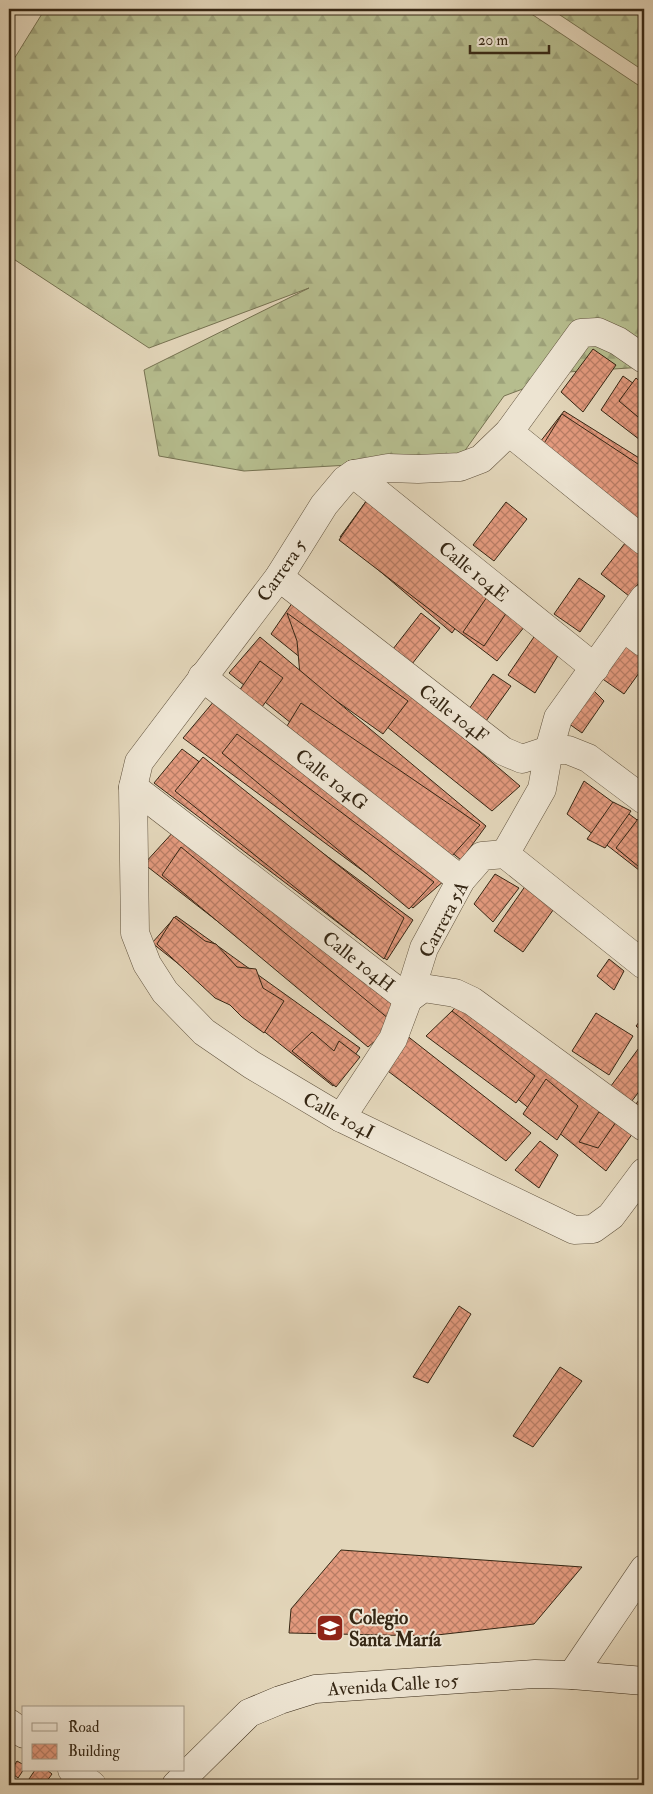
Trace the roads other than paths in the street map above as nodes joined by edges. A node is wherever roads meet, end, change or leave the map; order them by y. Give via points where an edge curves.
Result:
1 (644, 360) edge
2 (509, 432) junction
3 (354, 474) junction
4 (644, 541) edge
5 (279, 576) junction
6 (644, 598) edge
7 (634, 635) edge
8 (594, 668) junction
9 (202, 677) junction
10 (549, 750) junction
11 (133, 787) junction
12 (644, 800) edge
13 (494, 855) junction
14 (461, 880) junction
15 (135, 933) joint
16 (644, 964) edge
17 (408, 999) junction
18 (341, 1118) junction
19 (644, 1127) edge
20 (644, 1172) edge
21 (634, 1199) edge
22 (644, 1569) edge
23 (572, 1675) junction
24 (644, 1681) edge
25 (9, 1723) edge
26 (22, 1733) edge
27 (75, 1772) edge
28 (92, 1785) edge
29 (176, 1785) edge

1 - 2 street via 618,341 598,332 581,333
2 - 3 street via 481,459 460,467 388,468
2 - 4 street
3 - 5 street, Carrera 5 via 324,505
3 - 8 street, Calle 104E
5 - 9 street, Carrera 5
5 - 10 street, Calle 104F via 503,751 522,758
6 - 7 street, Carrera 5A
7 - 8 street, Carrera 5A
8 - 10 street, Carrera 5A via 558,718
9 - 11 street, Carrera 5 via 139,762
9 - 14 street, Calle 104G
10 - 12 street, Calle 104F via 568,750 588,758
10 - 13 street, Carrera 5A via 542,789
11 - 15 street, Carrera 5
11 - 17 street, Calle 104H
13 - 14 street, Carrera 5A
13 - 16 street
14 - 17 street, Carrera 5A via 424,948
15 - 18 street, Calle 104I via 147,964 165,992 204,1032
17 - 18 street, Carrera 5A via 393,1039
17 - 19 street, Calle 104H via 423,988 455,993 472,1001
18 - 21 street, Calle 104I via 574,1230 593,1229
20 - 21 street
22 - 23 street
23 - 24 street, Avenida Calle 105
23 - 29 street, Avenida Calle 105 via 535,1674 315,1689 249,1713
25 - 26 street
27 - 28 street

